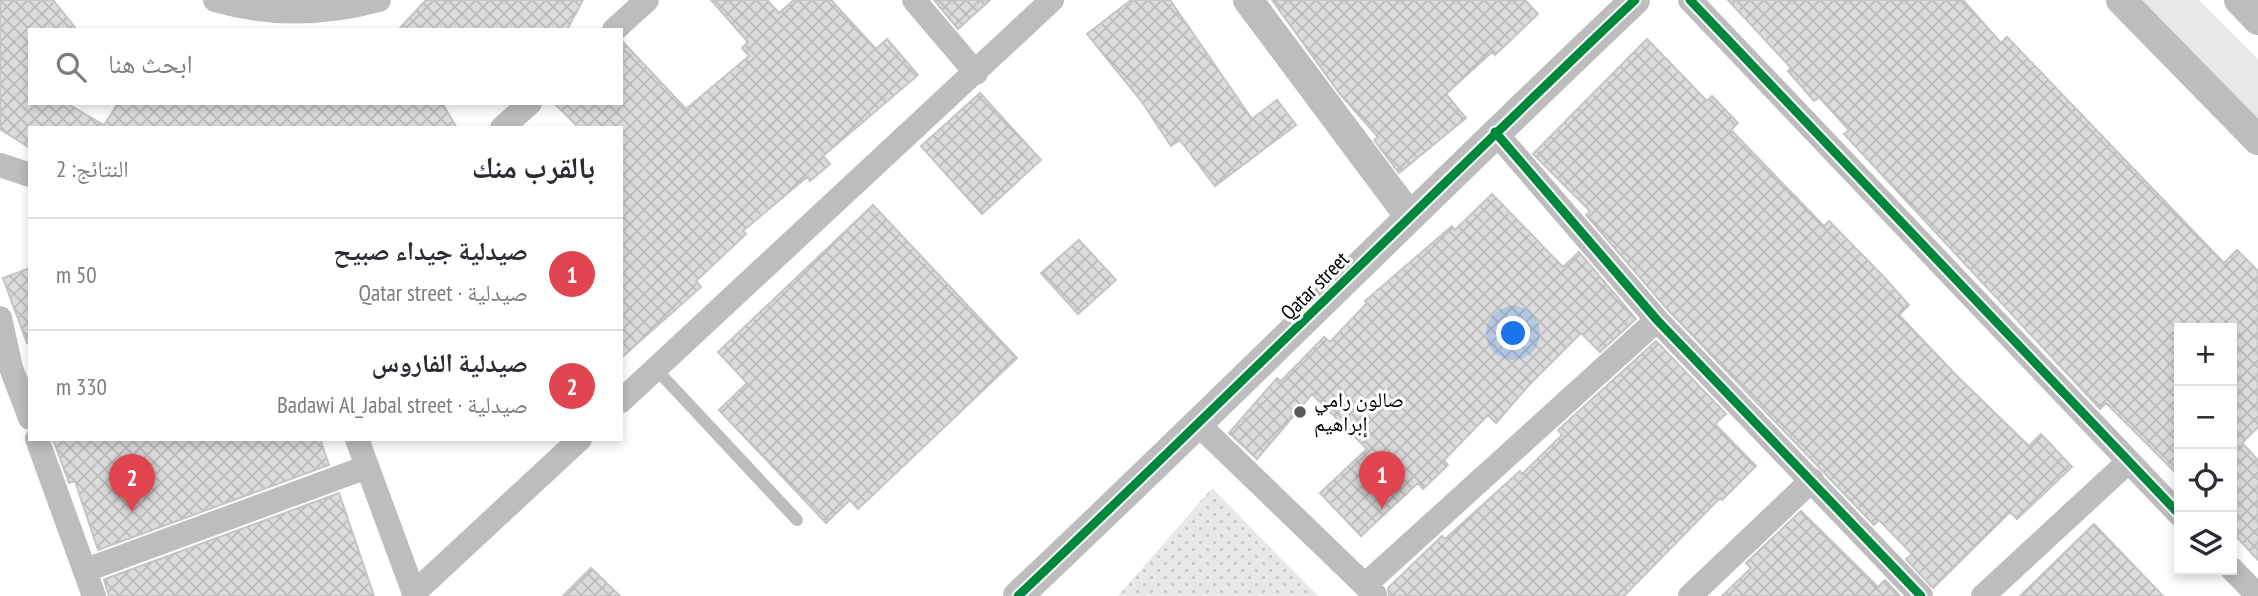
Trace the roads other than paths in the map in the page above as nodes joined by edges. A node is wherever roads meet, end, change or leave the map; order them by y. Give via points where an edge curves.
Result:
1 (215, 0) edge
2 (379, 0) edge
3 (648, 0) edge
4 (914, 0) edge
5 (1052, 0) edge
6 (1248, 0) edge
7 (1635, 0) edge
8 (1690, 0) edge
9 (2121, 0) edge
10 (2239, 0) edge
11 (2258, 20) edge
12 (616, 28) edge
13 (976, 73) junction
14 (528, 105) edge
15 (504, 126) edge
16 (1495, 132) junction
17 (2258, 140) edge
18 (0, 165) edge
19 (28, 174) edge
20 (1410, 217) junction
21 (0, 318) edge
22 (1657, 320) junction
23 (14, 366) edge
24 (656, 369) junction
25 (623, 399) edge
26 (28, 412) edge
27 (1199, 425) junction
28 (38, 441) edge
29 (358, 441) edge
30 (578, 441) edge
31 (2128, 462) junction
32 (367, 467) junction
33 (1812, 480) junction
34 (2177, 512) edge
35 (797, 520) dead end
36 (86, 570) junction
37 (2237, 574) edge
38 (1370, 590) edge
39 (415, 594) edge
40 (94, 596) edge
41 (1018, 596) edge
42 (1690, 596) edge
43 (1921, 596) edge
44 (1983, 596) edge
45 (2258, 596) edge

1 - 2 street via 249,10 299,14
3 - 12 street
4 - 13 street
5 - 13 street
6 - 20 street
7 - 16 street, Qatar street
8 - 31 street
9 - 17 street
10 - 11 street
13 - 24 street
14 - 15 street
16 - 20 street, Qatar street
16 - 22 street
18 - 19 street
20 - 27 street, Qatar street
21 - 23 street
22 - 33 street
22 - 38 street
23 - 26 street
24 - 25 street
24 - 35 lane
27 - 38 street
27 - 41 street, Qatar street
28 - 36 street
29 - 32 street
30 - 39 street
31 - 34 street
31 - 44 street
32 - 36 street
32 - 39 street
33 - 42 street
33 - 43 street
36 - 40 street
37 - 45 street

